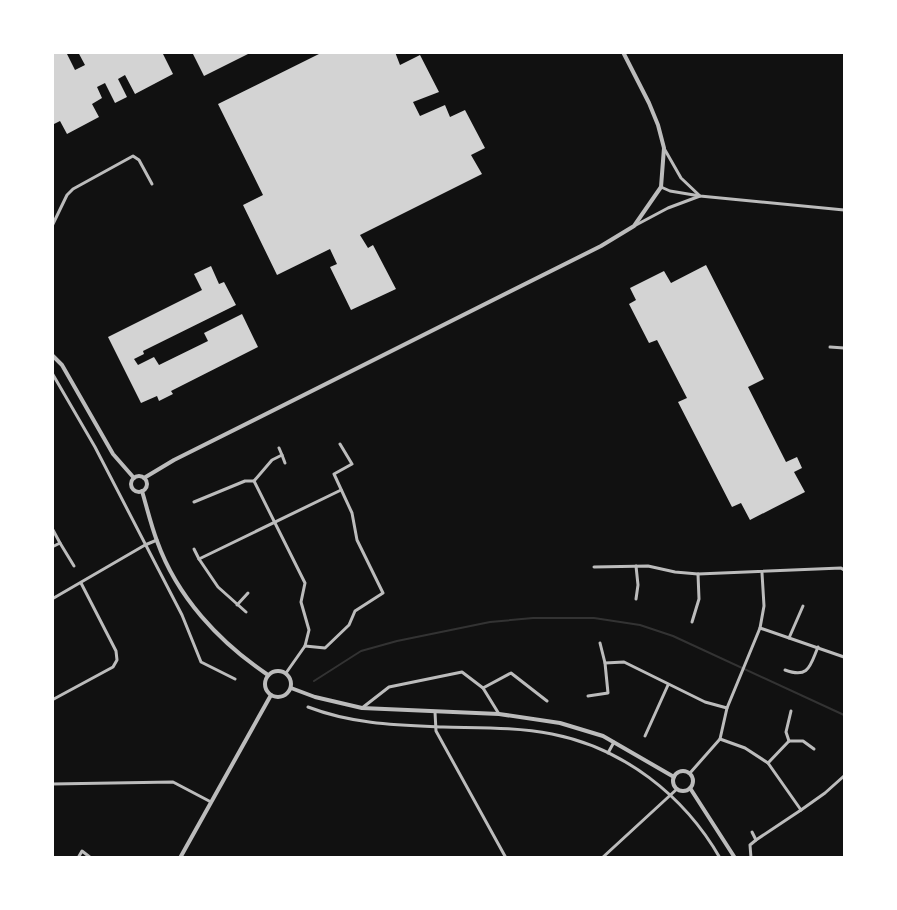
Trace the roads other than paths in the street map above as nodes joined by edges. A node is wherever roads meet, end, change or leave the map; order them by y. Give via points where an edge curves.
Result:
1 (623, 52) edge
2 (664, 148) junction
3 (152, 184) dead end
4 (661, 187) junction
5 (700, 196) junction
6 (844, 210) edge
7 (52, 226) edge
8 (634, 226) junction
9 (830, 347) dead end
10 (844, 348) edge
11 (52, 355) edge
12 (52, 373) edge
13 (340, 444) dead end
14 (279, 448) dead end
15 (282, 455) junction
16 (285, 463) dead end
17 (134, 478) junction
18 (144, 478) junction
19 (254, 481) junction
20 (341, 490) junction
21 (142, 491) junction
22 (194, 502) dead end
23 (275, 522) junction
24 (53, 530) edge
25 (157, 540) junction
26 (60, 543) junction
27 (145, 545) junction
28 (52, 547) edge
29 (194, 549) dead end
30 (199, 559) junction
31 (844, 564) edge
32 (74, 566) dead end
33 (636, 566) junction
34 (594, 567) dead end
35 (843, 569) edge
36 (762, 573) junction
37 (698, 574) junction
38 (81, 583) junction
39 (248, 593) dead end
40 (52, 599) edge
41 (636, 600) dead end
42 (237, 605) junction
43 (803, 606) dead end
44 (246, 612) dead end
45 (692, 622) dead end
46 (760, 628) junction
47 (789, 638) junction
48 (600, 643) dead end
49 (305, 646) junction
50 (818, 647) junction
51 (844, 657) edge
52 (605, 663) junction
53 (785, 670) dead end
54 (286, 673) junction
55 (268, 675) junction
56 (235, 679) dead end
57 (668, 685) junction
58 (291, 688) junction
59 (483, 688) junction
60 (271, 695) junction
61 (588, 696) dead end
62 (52, 700) edge
63 (547, 701) dead end
64 (308, 707) dead end
65 (362, 708) junction
66 (727, 708) junction
67 (791, 711) dead end
68 (435, 712) junction
69 (499, 714) junction
70 (435, 727) junction
71 (645, 736) dead end
72 (720, 739) junction
73 (789, 741) junction
74 (614, 742) junction
75 (814, 749) dead end
76 (608, 753) junction
77 (768, 763) junction
78 (690, 774) junction
79 (844, 776) edge
80 (674, 777) junction
81 (52, 784) edge
82 (690, 788) junction
83 (677, 789) junction
84 (672, 795) junction
85 (211, 802) junction
86 (801, 810) junction
87 (752, 832) dead end
88 (756, 840) junction
89 (78, 858) edge
90 (91, 858) edge
91 (180, 858) edge
92 (507, 858) edge
93 (602, 858) edge
94 (720, 858) edge
95 (735, 858) edge
96 (751, 858) edge

1 - 2 street via 649,103
2 - 4 street
2 - 5 street via 681,178
3 - 7 street via 133,156 73,189
4 - 5 street
4 - 8 street
5 - 6 street
5 - 8 street
8 - 18 street
9 - 10 street
11 - 17 street via 62,365 112,454
12 - 27 street
13 - 20 street via 352,464 334,474
14 - 15 street
15 - 16 street
15 - 19 street via 272,459
17 - 18 street
17 - 21 street via 132,489
18 - 21 street via 147,485
19 - 22 street
19 - 23 street
20 - 23 street
20 - 49 street via 352,513 357,540 383,593 355,611 349,625 326,648
21 - 25 street
23 - 30 street
23 - 49 street via 305,583 301,602 309,630
24 - 26 street
25 - 27 street
25 - 55 street via 197,614
26 - 28 street
26 - 32 street
27 - 38 street
27 - 56 street via 182,615 201,662
29 - 30 street
30 - 42 street via 218,587
31 - 35 street
33 - 34 street
33 - 37 street
33 - 41 street
35 - 36 street
36 - 37 street
36 - 46 street via 764,606
37 - 45 street via 699,599
38 - 40 street
38 - 62 street via 117,660 113,667
39 - 42 street
42 - 44 street
43 - 47 street
46 - 47 street
46 - 66 street
47 - 50 street
48 - 52 street
49 - 54 street
50 - 51 street
50 - 53 street via 805,672
52 - 57 street via 624,662
52 - 61 street via 608,693
54 - 55 street via 276,670
54 - 58 street
55 - 60 street via 265,688
57 - 66 street
57 - 71 street
58 - 60 street via 281,697
58 - 65 street via 315,698
59 - 63 street via 511,673
59 - 65 street via 462,672 389,687
59 - 69 street
60 - 85 street
64 - 70 street via 363,722
65 - 68 street
66 - 72 street
67 - 73 street via 786,732
68 - 69 street
68 - 70 street
69 - 74 street via 560,723
70 - 76 street via 550,734
70 - 92 street
72 - 77 street via 745,748
72 - 78 street
73 - 75 street via 803,741
73 - 77 street
74 - 76 street
74 - 80 street
76 - 84 street
77 - 86 street
78 - 80 street via 682,771
78 - 82 street
79 - 86 street
80 - 83 street
81 - 85 street via 173,782
82 - 83 street
82 - 95 street
83 - 84 street
84 - 93 street
84 - 94 street
85 - 91 street
86 - 88 street
87 - 88 street
88 - 96 street via 750,845
89 - 90 street via 82,851

